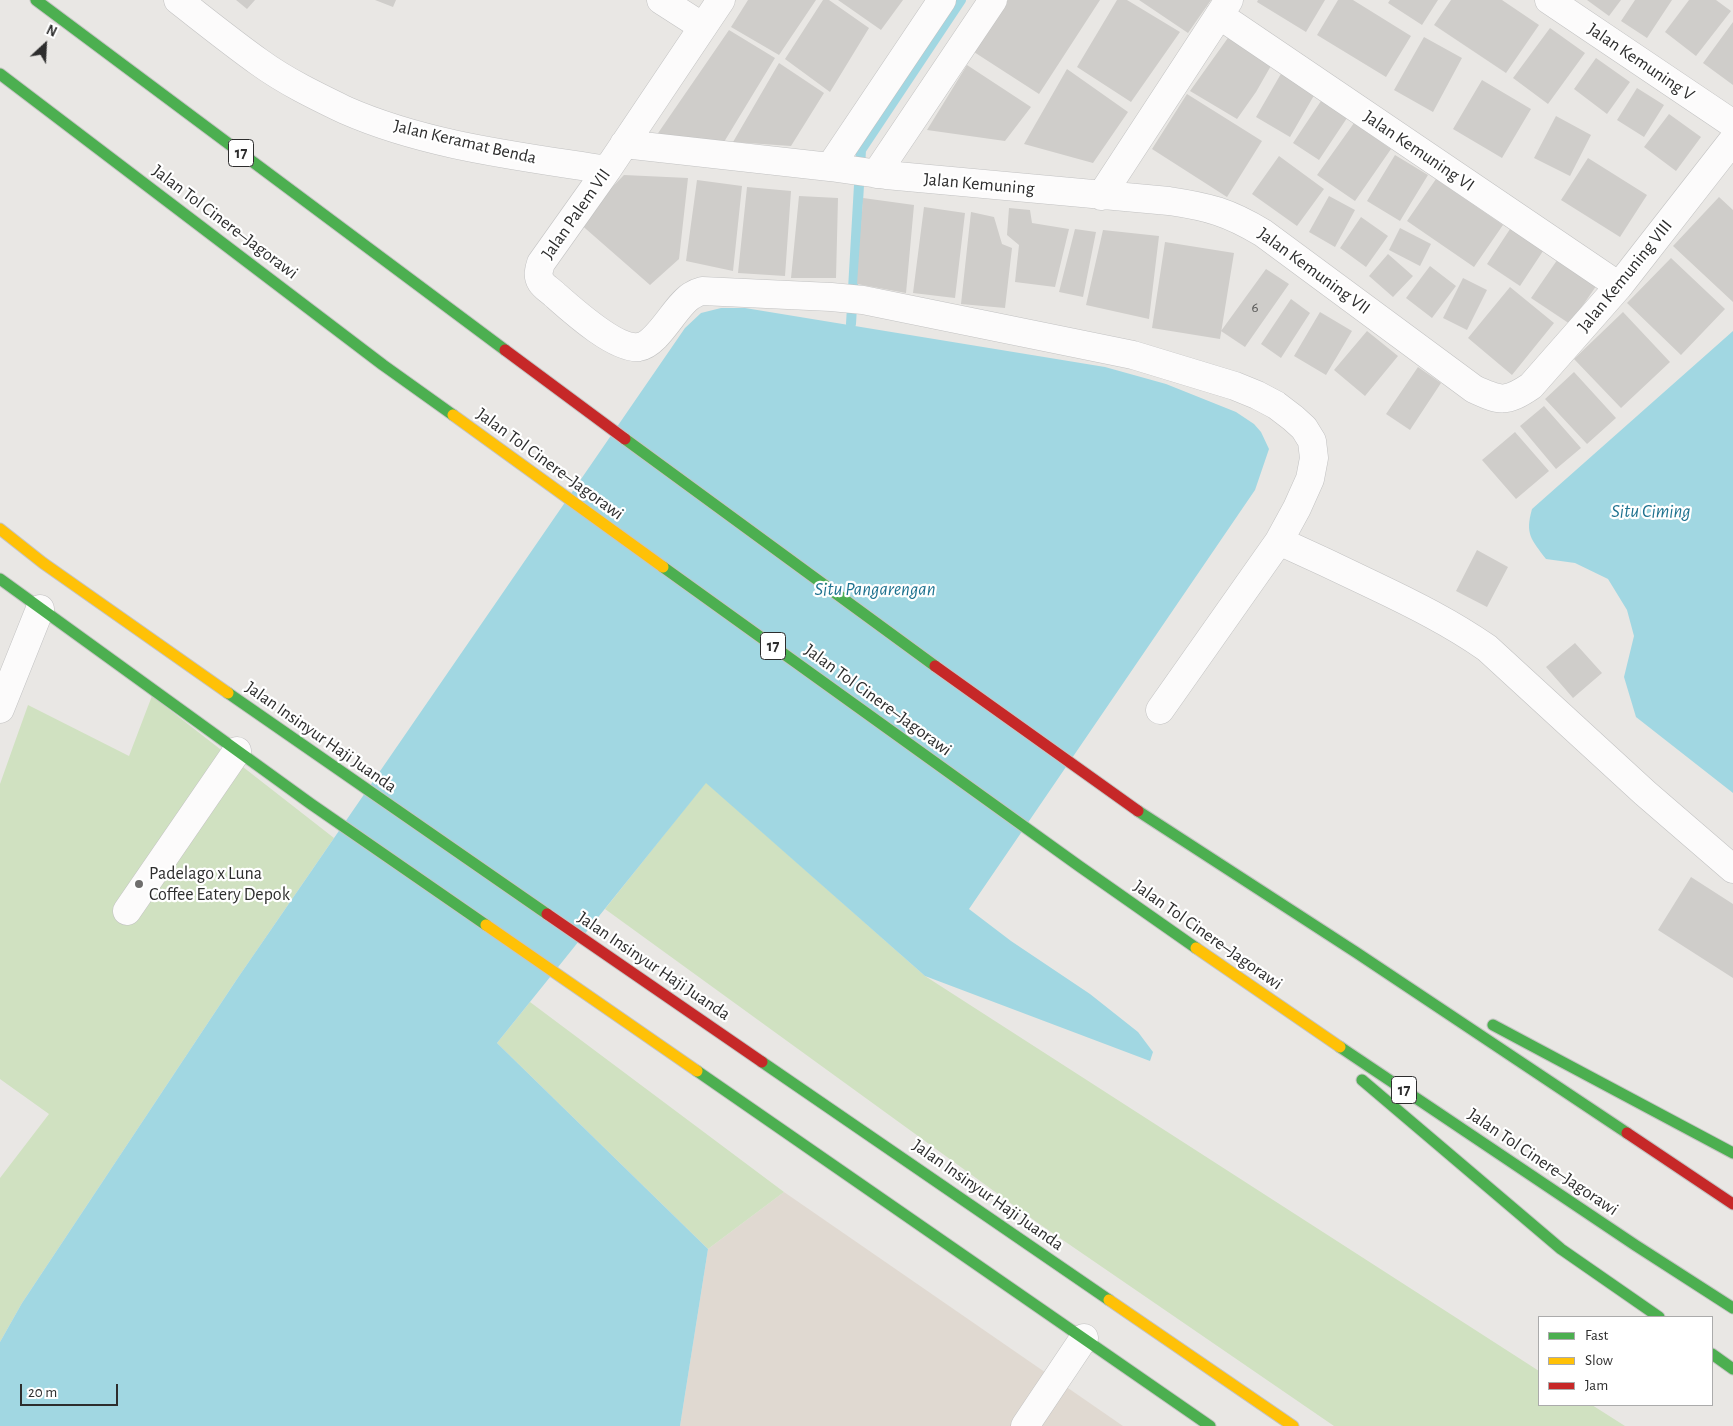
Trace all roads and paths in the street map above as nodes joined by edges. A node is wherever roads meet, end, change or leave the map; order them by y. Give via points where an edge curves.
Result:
1 (36, 0) edge
2 (178, 0) edge
3 (661, 0) edge
4 (721, 0) edge
5 (942, 0) edge
6 (993, 0) edge
7 (1549, 0) edge
8 (1224, 7) edge
9 (703, 27) junction
10 (0, 74) edge
11 (1733, 124) edge
12 (1733, 140) edge
13 (624, 144) junction
14 (607, 170) junction
15 (854, 171) junction
16 (1101, 196) junction
17 (1619, 286) junction
18 (1505, 399) joint
19 (0, 530) edge
20 (1279, 541) junction
21 (0, 579) edge
22 (40, 609) junction
23 (0, 709) edge
24 (1160, 710) dead end
25 (237, 751) junction
26 (1733, 869) edge
27 (127, 911) dead end
28 (1356, 953) junction
29 (1261, 994) junction
30 (1462, 1009) dead end
31 (1479, 1018) dead end
32 (1336, 1058) dead end
33 (1351, 1071) dead end
34 (1733, 1153) edge
35 (1733, 1204) edge
36 (1733, 1308) edge
37 (1658, 1316) edge
38 (1084, 1338) junction
39 (1713, 1355) edge
40 (1733, 1368) edge
41 (1026, 1426) edge
42 (1210, 1426) edge
43 (1293, 1426) edge

1 - 28 highway, 17 via 994,710 1125,803
2 - 14 street, Jalan Keramat Benda via 260,63 346,110 431,138
3 - 9 street
4 - 9 street, Jalan Palem VII
5 - 15 street
6 - 15 street
7 - 11 street, Jalan Kemuning V
8 - 16 street
8 - 17 street, Jalan Kemuning VI
9 - 13 street, Jalan Palem VII
10 - 29 highway, Jalan Tol Cinere–Jagorawi / 17 via 467,426
12 - 17 street, Jalan Kemuning VIII
13 - 14 street, Jalan Palem VII
13 - 15 street, Jalan Kemuning
14 - 20 street, Jalan Palem VII via 541,263 538,276 576,314 610,338 640,347 656,336 691,295 706,291 863,300 1133,355 1235,386 1276,405 1304,428 1312,441 1314,458 1310,479
15 - 16 street, Jalan Kemuning
16 - 18 street, Jalan Kemuning VII via 1198,206 1238,218 1263,233 1474,389
17 - 18 street, Jalan Kemuning VIII via 1531,386
19 - 43 highway, Jalan Insinyur Haji Juanda via 344,775
20 - 24 street
20 - 26 street via 1461,629 1487,648
21 - 22 highway
22 - 23 street
22 - 25 highway
25 - 27 street
25 - 38 highway
28 - 30 highway
28 - 35 highway, 17
29 - 32 highway
29 - 36 highway, Jalan Tol Cinere–Jagorawi / 17
31 - 34 highway
33 - 37 highway via 1561,1249
38 - 41 street
38 - 42 highway
39 - 40 highway

